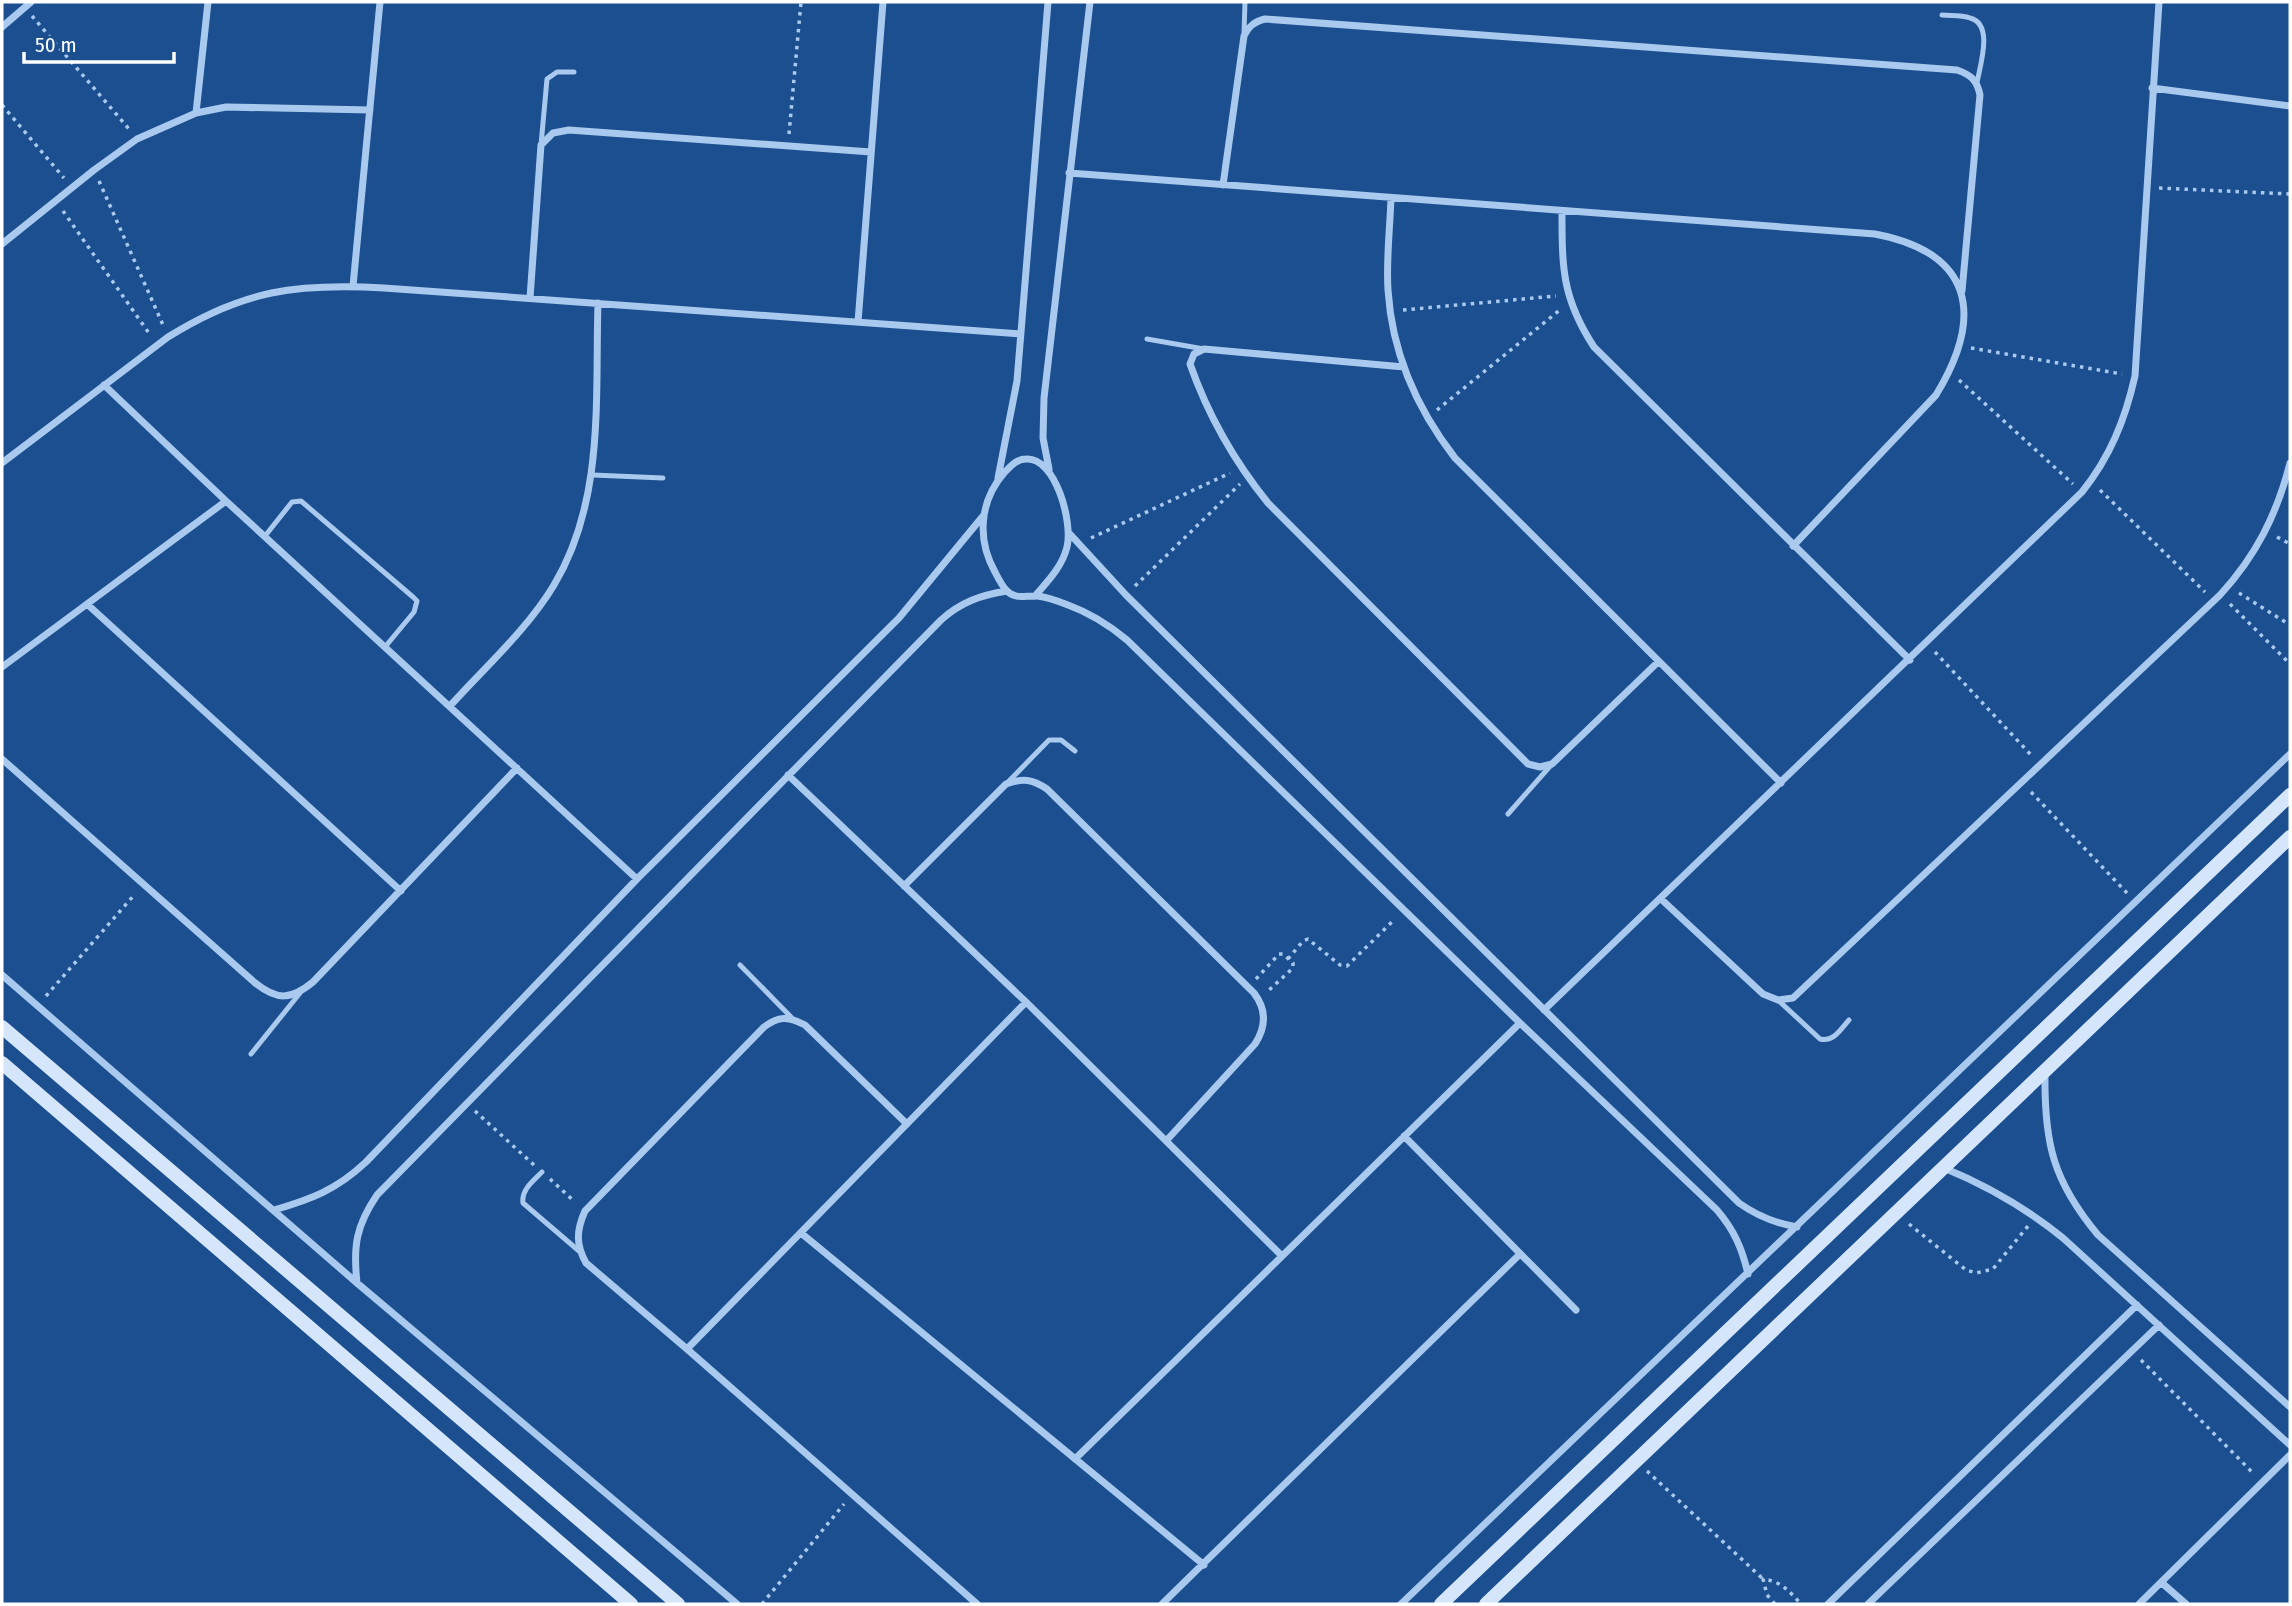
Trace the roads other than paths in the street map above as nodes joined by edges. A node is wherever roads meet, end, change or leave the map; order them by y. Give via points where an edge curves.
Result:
1 (208, 2) edge
2 (380, 2) edge
3 (883, 2) edge
4 (1048, 2) edge
5 (1090, 2) edge
6 (1245, 2) edge
7 (2159, 2) edge
8 (28, 4) edge
9 (1942, 15) dead end
10 (2, 27) edge
11 (1244, 36) junction
12 (574, 72) dead end
13 (1977, 83) junction
14 (2152, 88) junction
15 (2290, 106) edge
16 (369, 110) junction
17 (196, 113) junction
18 (541, 145) junction
19 (872, 152) junction
20 (1069, 173) junction
21 (1223, 185) junction
22 (1391, 198) junction
23 (1562, 211) junction
24 (2, 244) edge
25 (354, 286) junction
26 (1961, 295) junction
27 (530, 298) junction
28 (598, 303) junction
29 (858, 322) junction
30 (1020, 334) junction
31 (1147, 338) dead end
32 (1204, 349) junction
33 (1404, 367) junction
34 (104, 385) junction
35 (2, 463) edge
36 (2290, 463) edge
37 (593, 475) junction
38 (1051, 477) junction
39 (663, 478) dead end
40 (998, 480) junction
41 (226, 501) junction
42 (983, 515) junction
43 (1069, 533) junction
44 (265, 536) junction
45 (1793, 546) junction
46 (1007, 591) junction
47 (1035, 596) junction
48 (87, 604) junction
49 (385, 647) junction
50 (1910, 660) junction
51 (1658, 662) junction
52 (2, 667) edge
53 (450, 706) junction
54 (1075, 751) dead end
55 (2290, 754) edge
56 (2, 759) edge
57 (1552, 764) junction
58 (517, 768) junction
59 (788, 775) junction
60 (1781, 783) junction
61 (1006, 784) junction
62 (2290, 795) edge
63 (1508, 814) dead end
64 (2290, 837) edge
65 (637, 879) junction
66 (904, 886) junction
67 (401, 891) junction
68 (1661, 899) junction
69 (740, 965) dead end
70 (2, 975) edge
71 (300, 993) junction
72 (1778, 1000) junction
73 (1026, 1002) junction
74 (1544, 1010) junction
75 (792, 1017) junction
76 (1849, 1020) dead end
77 (1520, 1023) junction
78 (2, 1027) edge
79 (251, 1054) dead end
80 (2, 1063) edge
81 (2045, 1072) junction
82 (907, 1124) junction
83 (1404, 1136) junction
84 (1166, 1141) junction
85 (1944, 1168) junction
86 (542, 1172) road end
87 (274, 1210) junction
88 (1797, 1227) junction
89 (801, 1233) junction
90 (579, 1251) junction
91 (1520, 1254) junction
92 (1282, 1256) junction
93 (1748, 1274) junction
94 (357, 1283) junction
95 (2137, 1306) junction
96 (1576, 1310) dead end
97 (2159, 1325) junction
98 (687, 1349) junction
99 (2290, 1407) edge
100 (2290, 1445) edge
101 (2290, 1455) edge
102 (1075, 1459) junction
103 (1204, 1564) junction
104 (2162, 1583) junction
105 (631, 1604) edge
106 (678, 1604) edge
107 (737, 1604) edge
108 (977, 1604) edge
109 (1162, 1604) edge
110 (1401, 1604) edge
111 (1441, 1604) edge
112 (1486, 1604) edge
113 (1828, 1604) edge
114 (1868, 1604) edge
115 (2139, 1604) edge
116 (2186, 1604) edge

1 - 17 street
2 - 16 street
3 - 19 street
4 - 30 street
5 - 20 street
6 - 11 lane
7 - 14 street
8 - 10 street
9 - 13 lane via 1980,23 1984,32
11 - 13 street via 1256,21 1275,19 1957,70
11 - 21 street
12 - 18 lane via 557,72 547,79
13 - 26 street via 1980,95
14 - 15 street
14 - 50 street via 2134,376 2119,431 2082,492
16 - 17 street via 226,107
16 - 25 street
17 - 24 street via 137,139
18 - 19 street via 553,133 569,130
18 - 27 street
19 - 29 street
20 - 21 street
20 - 38 street via 1043,418
21 - 22 street
22 - 23 street
22 - 33 street via 1388,287
23 - 26 street via 1898,238 1939,258 1952,272
23 - 45 street via 1562,261 1580,326 1603,357
25 - 27 street
25 - 34 street via 288,288 226,306 168,337
26 - 45 street via 1960,346 1937,395
27 - 28 street
28 - 29 street
28 - 37 street
29 - 30 street
30 - 40 street via 1012,414
31 - 32 lane
32 - 33 street
32 - 57 street via 1194,354 1190,364 1220,432 1268,503 1528,764
33 - 51 street via 1427,418 1455,458
34 - 35 street
34 - 41 street
36 - 72 street via 2266,531 2220,595 1806,988 1793,998
37 - 39 lane
37 - 53 street via 572,550 554,585 532,617
38 - 40 street via 1044,466 1028,459 1012,464
38 - 43 street via 1064,504
40 - 42 street
41 - 44 street
41 - 48 street
42 - 46 street via 988,558
42 - 65 street via 899,618
43 - 47 street via 1063,559
43 - 74 street
44 - 49 street
44 - 49 lane via 292,502 301,501 413,597 417,601 414,612
45 - 50 street
46 - 47 street via 1025,598
46 - 59 street via 979,596 952,610
47 - 77 street via 1088,613 1127,640
48 - 52 street
48 - 67 street
49 - 53 street
50 - 60 street
51 - 57 street
51 - 60 street
53 - 58 street
54 - 61 lane via 1061,740 1049,740
55 - 88 street
56 - 71 street via 267,993 284,997
57 - 63 lane
58 - 65 street
58 - 67 street
59 - 66 street
59 - 94 street via 377,1195 357,1235
60 - 68 street
61 - 66 street
61 - 84 street via 1020,779 1046,789 1259,1000 1264,1023 1255,1044
62 - 111 street
64 - 81 street
65 - 87 street via 349,1178 310,1200
66 - 73 street
67 - 71 street
68 - 72 street via 1763,993
68 - 74 street
69 - 75 lane
70 - 87 street
71 - 79 lane
72 - 76 lane via 1827,1041
73 - 82 street
73 - 84 street
74 - 88 street via 1739,1203 1756,1215
75 - 82 street
75 - 90 street via 777,1018 764,1027 585,1211 577,1237
77 - 83 street
77 - 93 street via 1717,1210 1732,1228
78 - 106 street
80 - 105 street
81 - 85 street
81 - 99 street via 2047,1134 2065,1189 2080,1213 2098,1235
82 - 89 street
83 - 91 street
83 - 92 street
84 - 92 street
85 - 95 street via 2036,1216
85 - 112 street
86 - 90 lane via 525,1190 523,1203
87 - 94 street
88 - 93 street
89 - 98 street
89 - 102 street
90 - 98 street via 586,1263
91 - 96 street
91 - 103 street
92 - 102 street
93 - 110 street
94 - 107 street
95 - 97 street
95 - 113 street
97 - 100 street
97 - 114 street
98 - 108 street
101 - 104 street
102 - 103 street
103 - 109 street
104 - 115 street
104 - 116 street

